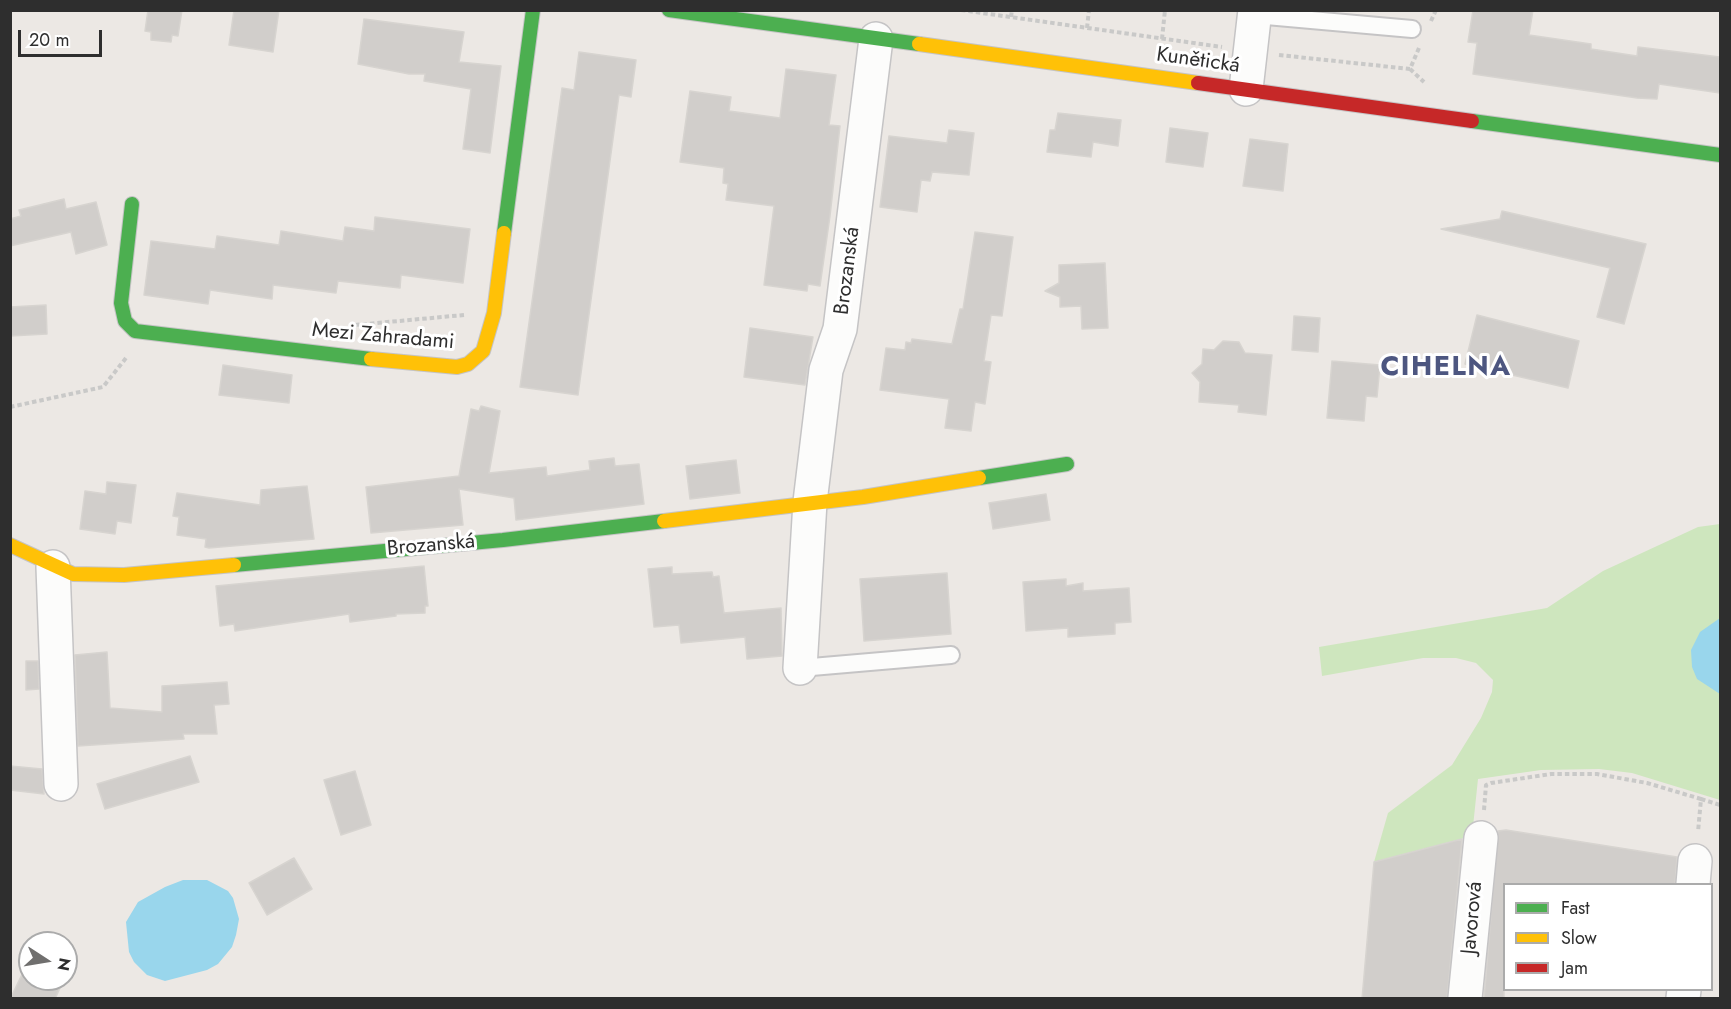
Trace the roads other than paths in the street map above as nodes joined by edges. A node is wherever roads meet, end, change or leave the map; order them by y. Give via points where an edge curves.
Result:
1 (533, 10) edge
2 (669, 10) edge
3 (1255, 13) edge
4 (1412, 29) road end
5 (876, 39) junction
6 (1246, 89) junction
7 (1720, 154) edge
8 (132, 204) dead end
9 (1067, 464) dead end
10 (810, 502) junction
11 (10, 544) edge
12 (53, 567) junction
13 (951, 655) dead end
14 (800, 668) joint
15 (61, 784) dead end
16 (1481, 838) road end
17 (1465, 999) edge

1 - 8 street, Mezi Zahradami via 494,313 487,340 475,359 445,368 144,334 129,327 122,312
2 - 5 street, Kunětická
3 - 4 lane
3 - 6 street
5 - 6 street, Kunětická
5 - 10 street, Brozanská via 840,329 826,370
6 - 7 street, Kunětická
9 - 10 street, Brozanská
10 - 12 street, Brozanská via 503,540 124,575 74,574
10 - 14 street, Brozanská
11 - 12 street, Brozanská
12 - 15 street
13 - 14 lane
16 - 17 street, Javorová

